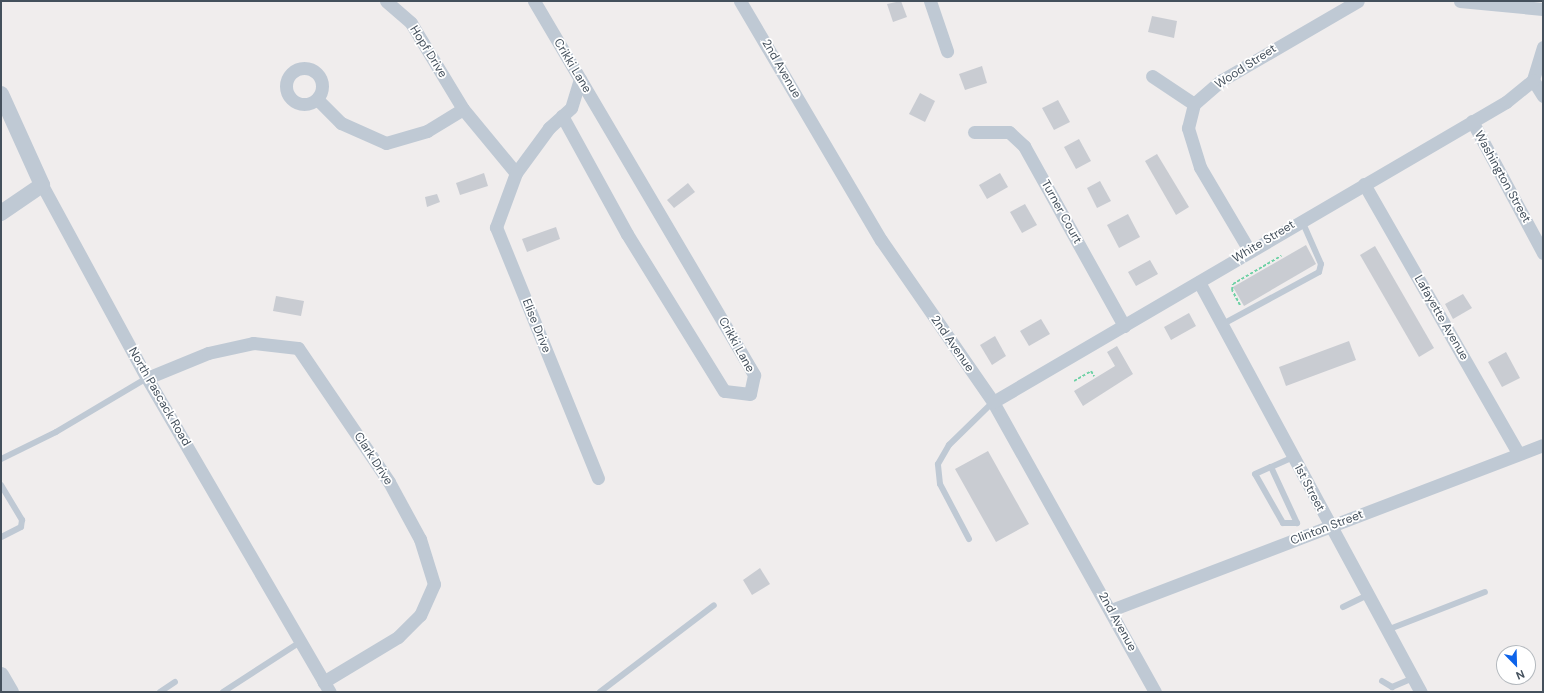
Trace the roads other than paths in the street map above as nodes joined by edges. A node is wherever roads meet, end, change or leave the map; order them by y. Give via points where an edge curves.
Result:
1 (386, 1) edge
2 (534, 1) edge
3 (740, 1) edge
4 (930, 1) edge
5 (1358, 1) edge
6 (1460, 1) edge
7 (1543, 8) edge
8 (1543, 47) edge
9 (947, 51) dead end
10 (1152, 76) dead end
11 (580, 79) junction
12 (1533, 80) junction
13 (1, 94) edge
14 (1543, 96) edge
15 (317, 99) dead end
16 (1194, 104) junction
17 (463, 109) junction
18 (562, 116) junction
19 (1472, 122) junction
20 (974, 132) dead end
21 (516, 173) junction
22 (1364, 184) junction
23 (42, 185) junction
24 (1, 213) edge
25 (1302, 219) junction
26 (1249, 250) junction
27 (1543, 253) edge
28 (1199, 282) junction
29 (1223, 324) junction
30 (1124, 326) junction
31 (147, 378) junction
32 (993, 402) junction
33 (1543, 445) edge
34 (1518, 453) junction
35 (1294, 457) junction
36 (1, 459) edge
37 (1271, 467) junction
38 (598, 478) dead end
39 (1, 485) edge
40 (1330, 527) junction
41 (1, 537) edge
42 (969, 539) dead end
43 (1485, 592) dead end
44 (1368, 595) junction
45 (714, 605) dead end
46 (1343, 607) dead end
47 (1111, 610) junction
48 (1387, 630) junction
49 (300, 642) junction
50 (1, 675) edge
51 (1413, 678) junction
52 (1382, 681) dead end
53 (175, 682) dead end
54 (326, 687) edge
55 (11, 692) edge
56 (160, 692) edge
57 (224, 692) edge
58 (600, 692) edge
59 (1155, 692) edge
60 (1421, 692) edge

1 - 17 street, Hopf Drive via 411,23
2 - 11 street, Crikki Lane
3 - 32 street, 2nd Avenue via 881,240
4 - 9 street
5 - 16 street, Wood Street via 1222,80
6 - 7 street
8 - 12 street
10 - 16 street
11 - 18 street, Elise Drive via 571,108
11 - 18 street, Crikki Lane via 754,375 750,394 724,391 627,234
12 - 14 street
12 - 19 street, White Street
13 - 23 street, North Pascack Road
15 - 17 street via 341,123 386,143 427,131
16 - 26 street via 1188,128 1200,167
17 - 21 street
18 - 21 street, Elise Drive
19 - 22 street, White Street
19 - 27 street, Washington Street
20 - 30 street, Turner Court via 1009,132 1024,146
21 - 38 street, Elise Drive via 496,227
22 - 25 street, White Street
22 - 34 street, Lafayette Avenue
23 - 24 street
23 - 31 street, North Pascack Road
25 - 26 street, White Street
25 - 29 lane via 1322,268
26 - 28 street, White Street
28 - 29 street, 1st Street
28 - 30 street, White Street
29 - 35 street, 1st Street
30 - 32 street, White Street
31 - 36 lane via 56,432
31 - 49 street, North Pascack Road
31 - 54 street, Clark Drive via 208,353 253,343 298,348 389,482 420,539 434,584 420,615 398,637
32 - 42 lane via 949,445 938,464 940,484
32 - 47 street, 2nd Avenue
33 - 34 street, Clinton Street
34 - 40 street, Clinton Street
35 - 37 lane
35 - 40 street, 1st Street
37 - 37 lane via 1255,474 1283,524 1297,523
39 - 41 lane via 22,520 21,526
40 - 44 street, 1st Street
40 - 47 street, Clinton Street
43 - 48 lane
44 - 46 lane
44 - 48 street, 1st Street
45 - 58 lane
47 - 59 street, 2nd Avenue
48 - 51 street, 1st Street
49 - 54 street, North Pascack Road
49 - 57 lane
50 - 55 street
51 - 52 lane via 1392,687
51 - 60 street, 1st Street
53 - 56 lane

